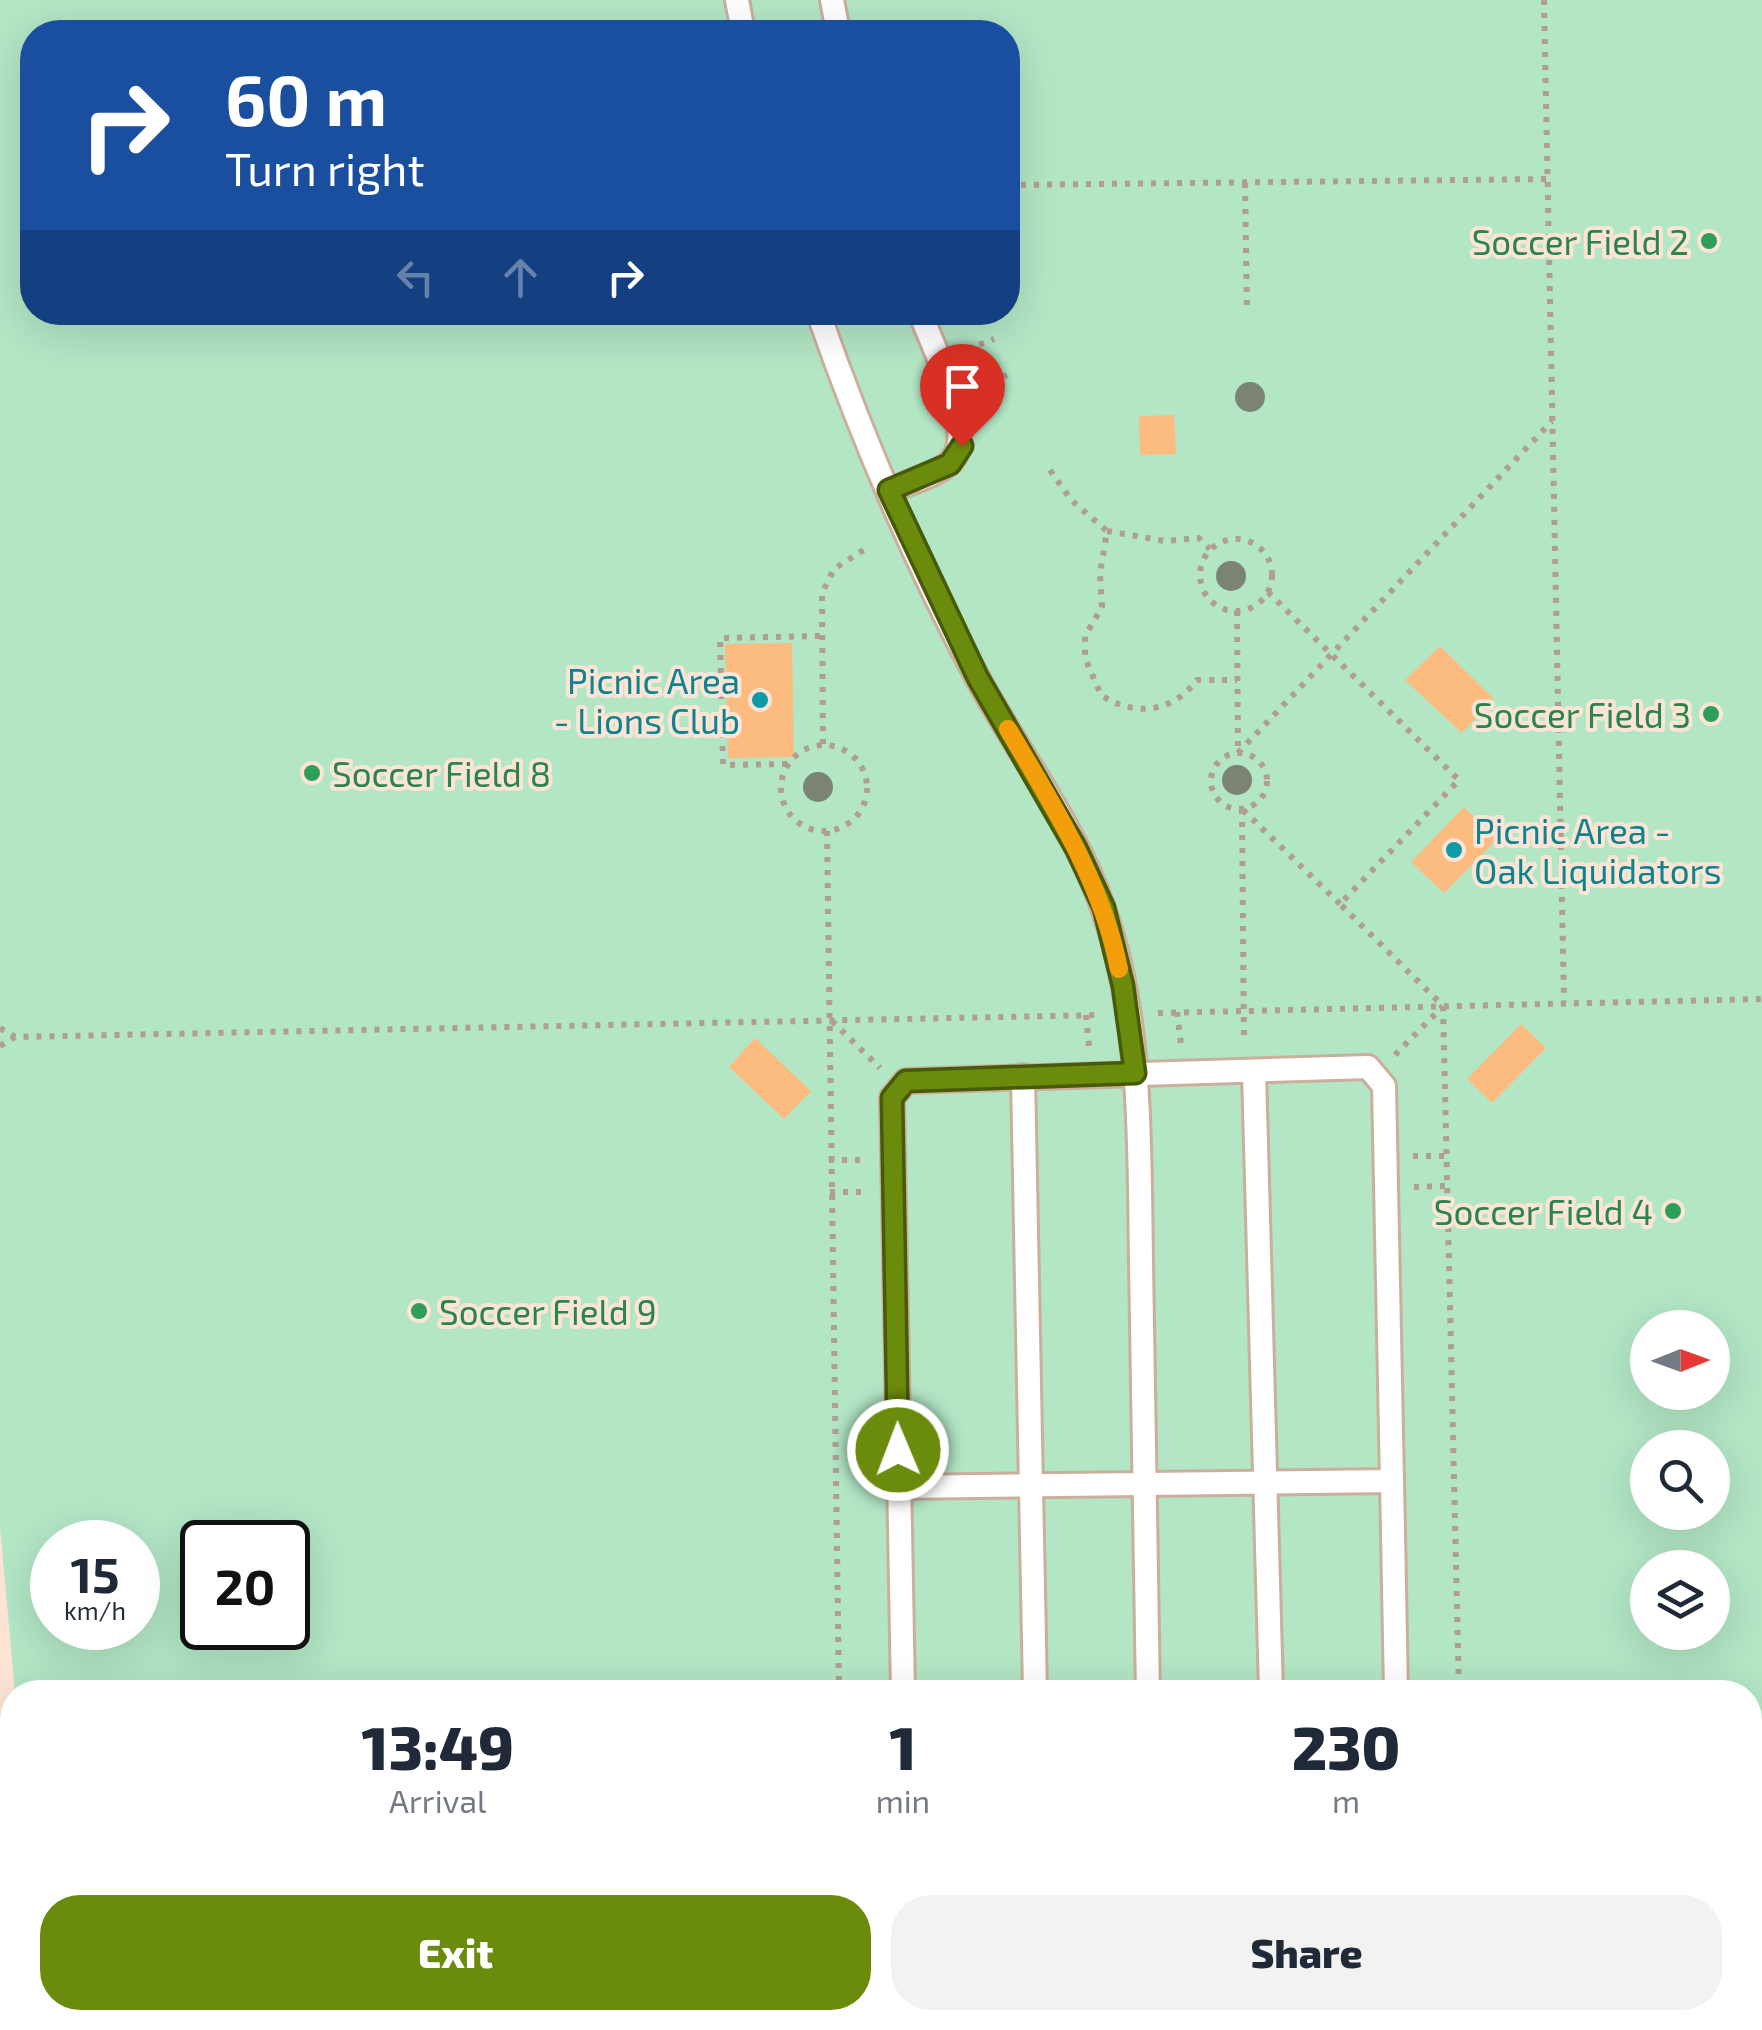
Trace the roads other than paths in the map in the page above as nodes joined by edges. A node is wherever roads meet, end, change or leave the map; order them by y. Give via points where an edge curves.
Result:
1 (823, 325) edge
2 (925, 325) edge
3 (889, 490) junction
4 (1254, 1071) junction
5 (1135, 1073) junction
6 (1023, 1076) junction
7 (1392, 1481) junction
8 (1266, 1482) junction
9 (1145, 1484) junction
10 (1032, 1485) junction
11 (898, 1487) junction
12 (904, 1680) edge
13 (1035, 1680) edge
14 (1148, 1680) edge
15 (1271, 1680) edge
16 (1396, 1680) edge

1 - 3 lane
2 - 3 lane via 961,423 962,446 950,464
3 - 5 lane via 978,678 1104,908
4 - 5 lane
4 - 7 lane via 1368,1066 1384,1086
4 - 8 lane
5 - 6 lane
5 - 9 lane
6 - 10 lane
6 - 11 lane via 906,1081 892,1098
7 - 8 lane
7 - 16 lane
8 - 9 lane
8 - 15 lane
9 - 10 lane
9 - 14 lane
10 - 11 lane
10 - 13 lane
11 - 12 lane

